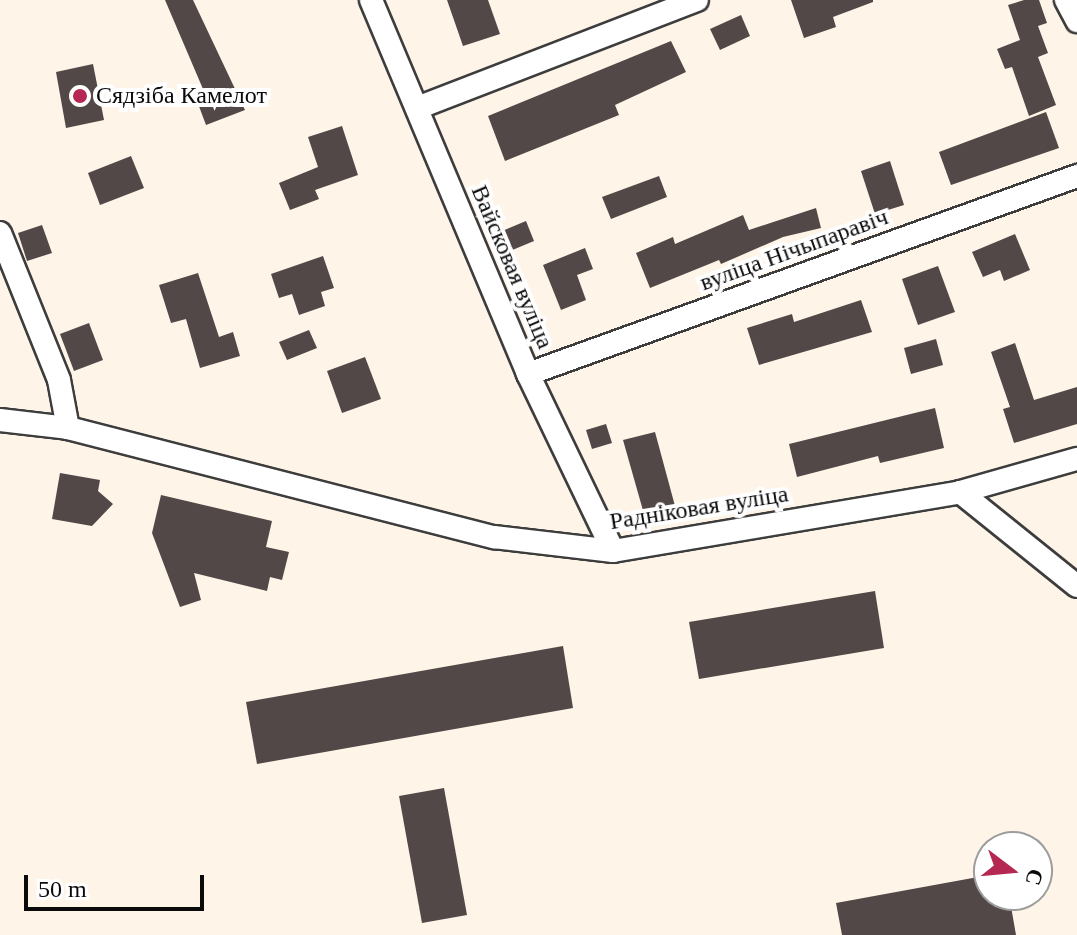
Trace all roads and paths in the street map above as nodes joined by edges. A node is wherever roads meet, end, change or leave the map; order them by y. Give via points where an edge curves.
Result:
1 (371, 0) edge
2 (697, 0) edge
3 (1066, 0) edge
4 (1077, 21) edge
5 (417, 108) junction
6 (1077, 176) edge
7 (0, 233) edge
8 (528, 374) junction
9 (0, 420) edge
10 (68, 428) junction
11 (1077, 459) edge
12 (960, 492) junction
13 (613, 551) junction
14 (1077, 586) edge

1 - 5 street, Вайсковая вуліца
2 - 5 street
3 - 4 street
5 - 8 street, Вайсковая вуліца
6 - 8 street, вуліца Нічыпаравіч
7 - 10 street via 59,380
8 - 13 street, Вайсковая вуліца
9 - 10 street, Радніковая вуліца
10 - 13 street, Радніковая вуліца via 494,537
11 - 12 street, Радніковая вуліца
12 - 13 street, Радніковая вуліца
12 - 14 street

